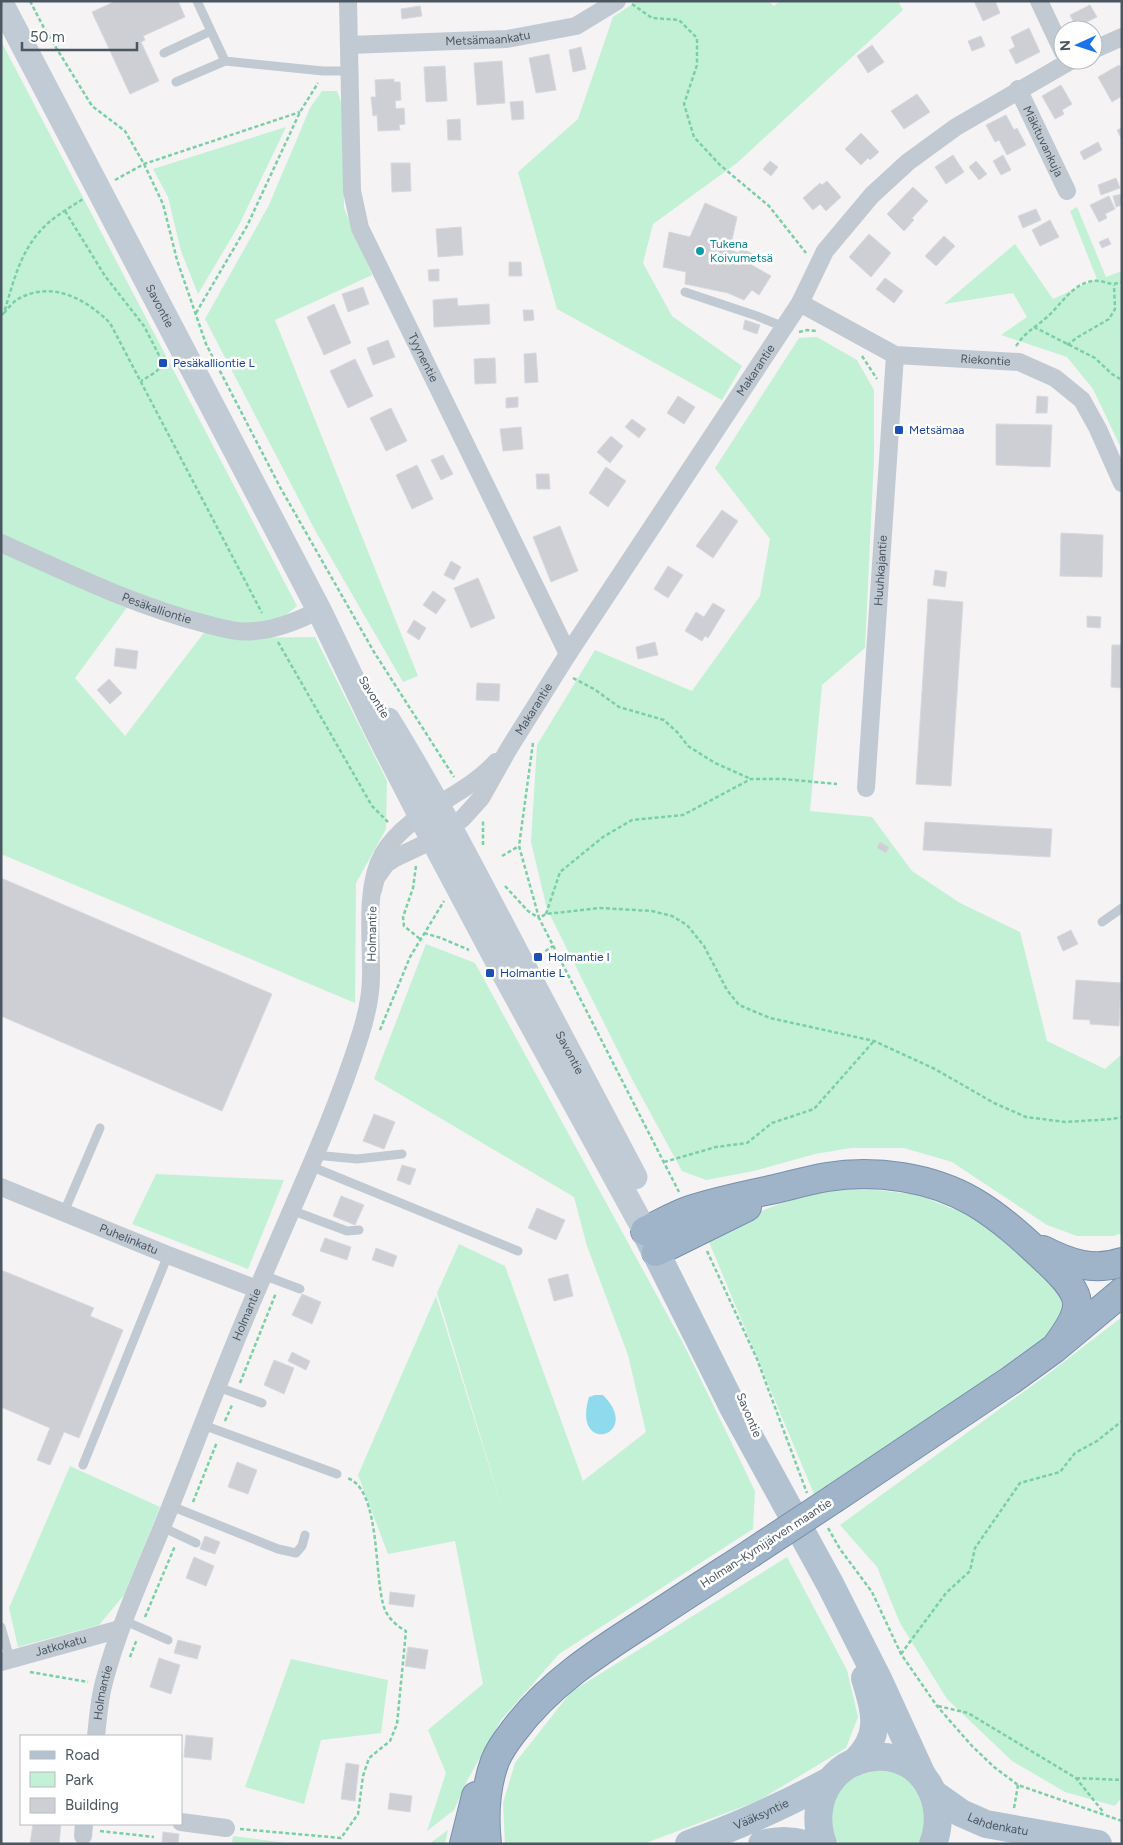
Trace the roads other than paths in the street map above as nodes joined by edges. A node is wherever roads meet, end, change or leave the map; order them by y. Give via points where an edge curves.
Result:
1 (197, 1) edge
2 (348, 1) edge
3 (617, 1) edge
4 (1039, 1) edge
5 (1, 2) edge
6 (1053, 30) edge
7 (211, 31) junction
8 (1122, 37) edge
9 (350, 45) junction
10 (1103, 46) edge
11 (164, 53) dead end
12 (226, 62) junction
13 (1053, 68) edge
14 (350, 71) junction
15 (176, 82) dead end
16 (1018, 90) junction
17 (1067, 191) dead end
18 (685, 292) dead end
19 (800, 303) junction
20 (790, 330) junction
21 (895, 355) junction
22 (1122, 483) edge
23 (1, 543) edge
24 (319, 610) junction
25 (568, 654) junction
26 (508, 750) junction
27 (866, 788) dead end
28 (430, 811) junction
29 (442, 834) junction
30 (373, 890) junction
31 (1122, 908) edge
32 (1102, 922) dead end
33 (100, 1128) dead end
34 (402, 1154) dead end
35 (313, 1160) junction
36 (1, 1187) edge
37 (291, 1210) junction
38 (64, 1212) junction
39 (359, 1230) dead end
40 (657, 1238) junction
41 (1026, 1241) junction
42 (518, 1251) dead end
43 (168, 1255) junction
44 (1122, 1262) edge
45 (260, 1282) junction
46 (300, 1289) dead end
47 (1122, 1292) edge
48 (1055, 1348) junction
49 (218, 1387) junction
50 (262, 1403) dead end
51 (203, 1425) junction
52 (83, 1465) dead end
53 (337, 1474) road end
54 (812, 1502) junction
55 (171, 1506) junction
56 (162, 1527) junction
57 (305, 1535) dead end
58 (196, 1543) dead end
59 (843, 1613) junction
60 (122, 1625) junction
61 (1, 1627) edge
62 (168, 1640) dead end
63 (6, 1660) edge
64 (96, 1735) edge
65 (495, 1760) junction
66 (854, 1762) junction
67 (831, 1780) junction
68 (928, 1785) junction
69 (182, 1822) edge
70 (226, 1828) road end
71 (464, 1844) edge
72 (487, 1844) edge
73 (689, 1844) edge
74 (762, 1844) edge
75 (806, 1844) edge
76 (823, 1844) edge
77 (934, 1844) edge
78 (1098, 1844) edge

1 - 7 lane
2 - 9 street, Tyynentie
3 - 9 street, Metsämaankatu via 576,26 506,39
4 - 6 street
5 - 24 main road, Savontie
7 - 11 lane
7 - 12 lane
8 - 10 street
9 - 14 street, Tyynentie
12 - 14 lane
12 - 15 lane
13 - 16 street, Makarantie
14 - 25 street, Tyynentie via 352,191 360,228
16 - 17 street, Mäkituvankuja
16 - 19 street, Makarantie via 956,127 908,162 872,195 825,251
18 - 20 lane
19 - 20 street, Makarantie
19 - 21 street, Riekontie
20 - 25 street, Makarantie
21 - 22 street, Riekontie via 1019,362 1054,378 1082,400
21 - 27 street, Huuhkajantie
23 - 24 street, Pesäkalliontie via 111,592 174,616 229,630 253,632 294,623
24 - 28 main road, Savontie via 377,731
25 - 26 street, Makarantie
26 - 28 street, Makarantie via 490,770
26 - 29 street, Makarantie via 473,808
28 - 29 main road, Savontie
28 - 30 street, Holmantie via 399,833 383,854
29 - 30 street, Holmantie via 386,864 376,878
29 - 40 main road, Savontie via 573,1056
30 - 35 street, Holmantie via 371,978 366,1017
31 - 32 lane
33 - 38 lane
34 - 35 lane
35 - 37 street, Holmantie
35 - 42 lane
36 - 38 street, Puhelinkatu
37 - 39 lane via 347,1231
37 - 45 street, Holmantie
38 - 43 street, Puhelinkatu
40 - 41 highway via 693,1221 793,1185 828,1177 862,1175 920,1181 973,1202
40 - 54 main road, Savontie via 733,1407
41 - 44 highway via 1072,1263 1097,1266
41 - 48 highway via 1070,1284 1076,1296 1076,1317
43 - 45 street, Puhelinkatu
43 - 52 lane
45 - 46 lane via 280,1282
45 - 49 street, Holmantie
47 - 48 highway, Holman–Kymijärven maantie
48 - 54 highway, Holman–Kymijärven maantie via 945,1425
49 - 50 lane
49 - 51 street, Holmantie
51 - 53 lane
51 - 55 street, Holmantie
54 - 59 main road, Savontie
54 - 65 highway, Holman–Kymijärven maantie, bridge via 750,1554 602,1650 545,1694 526,1713
55 - 56 street, Holmantie
55 - 57 lane via 296,1554
56 - 58 lane
56 - 60 street, Holmantie
59 - 66 main road, Savontie via 873,1706 870,1745
59 - 68 main road, Savontie
60 - 62 lane via 141,1627
60 - 63 street, Jatkokatu
60 - 64 street, Holmantie via 103,1685
61 - 63 lane
65 - 71 highway via 475,1799
65 - 72 highway, Holman–Kymijärven maantie via 486,1801
66 - 67 main road
66 - 68 main road, Lahdenkatu via 874,1757 897,1760 910,1766
67 - 73 main road, Vääksyntie via 767,1812
67 - 76 main road via 819,1803 817,1817
68 - 77 main road, Savontie via 939,1820
68 - 78 main road, Lahdenkatu via 961,1814 986,1824
69 - 70 street
74 - 75 main road via 786,1840

